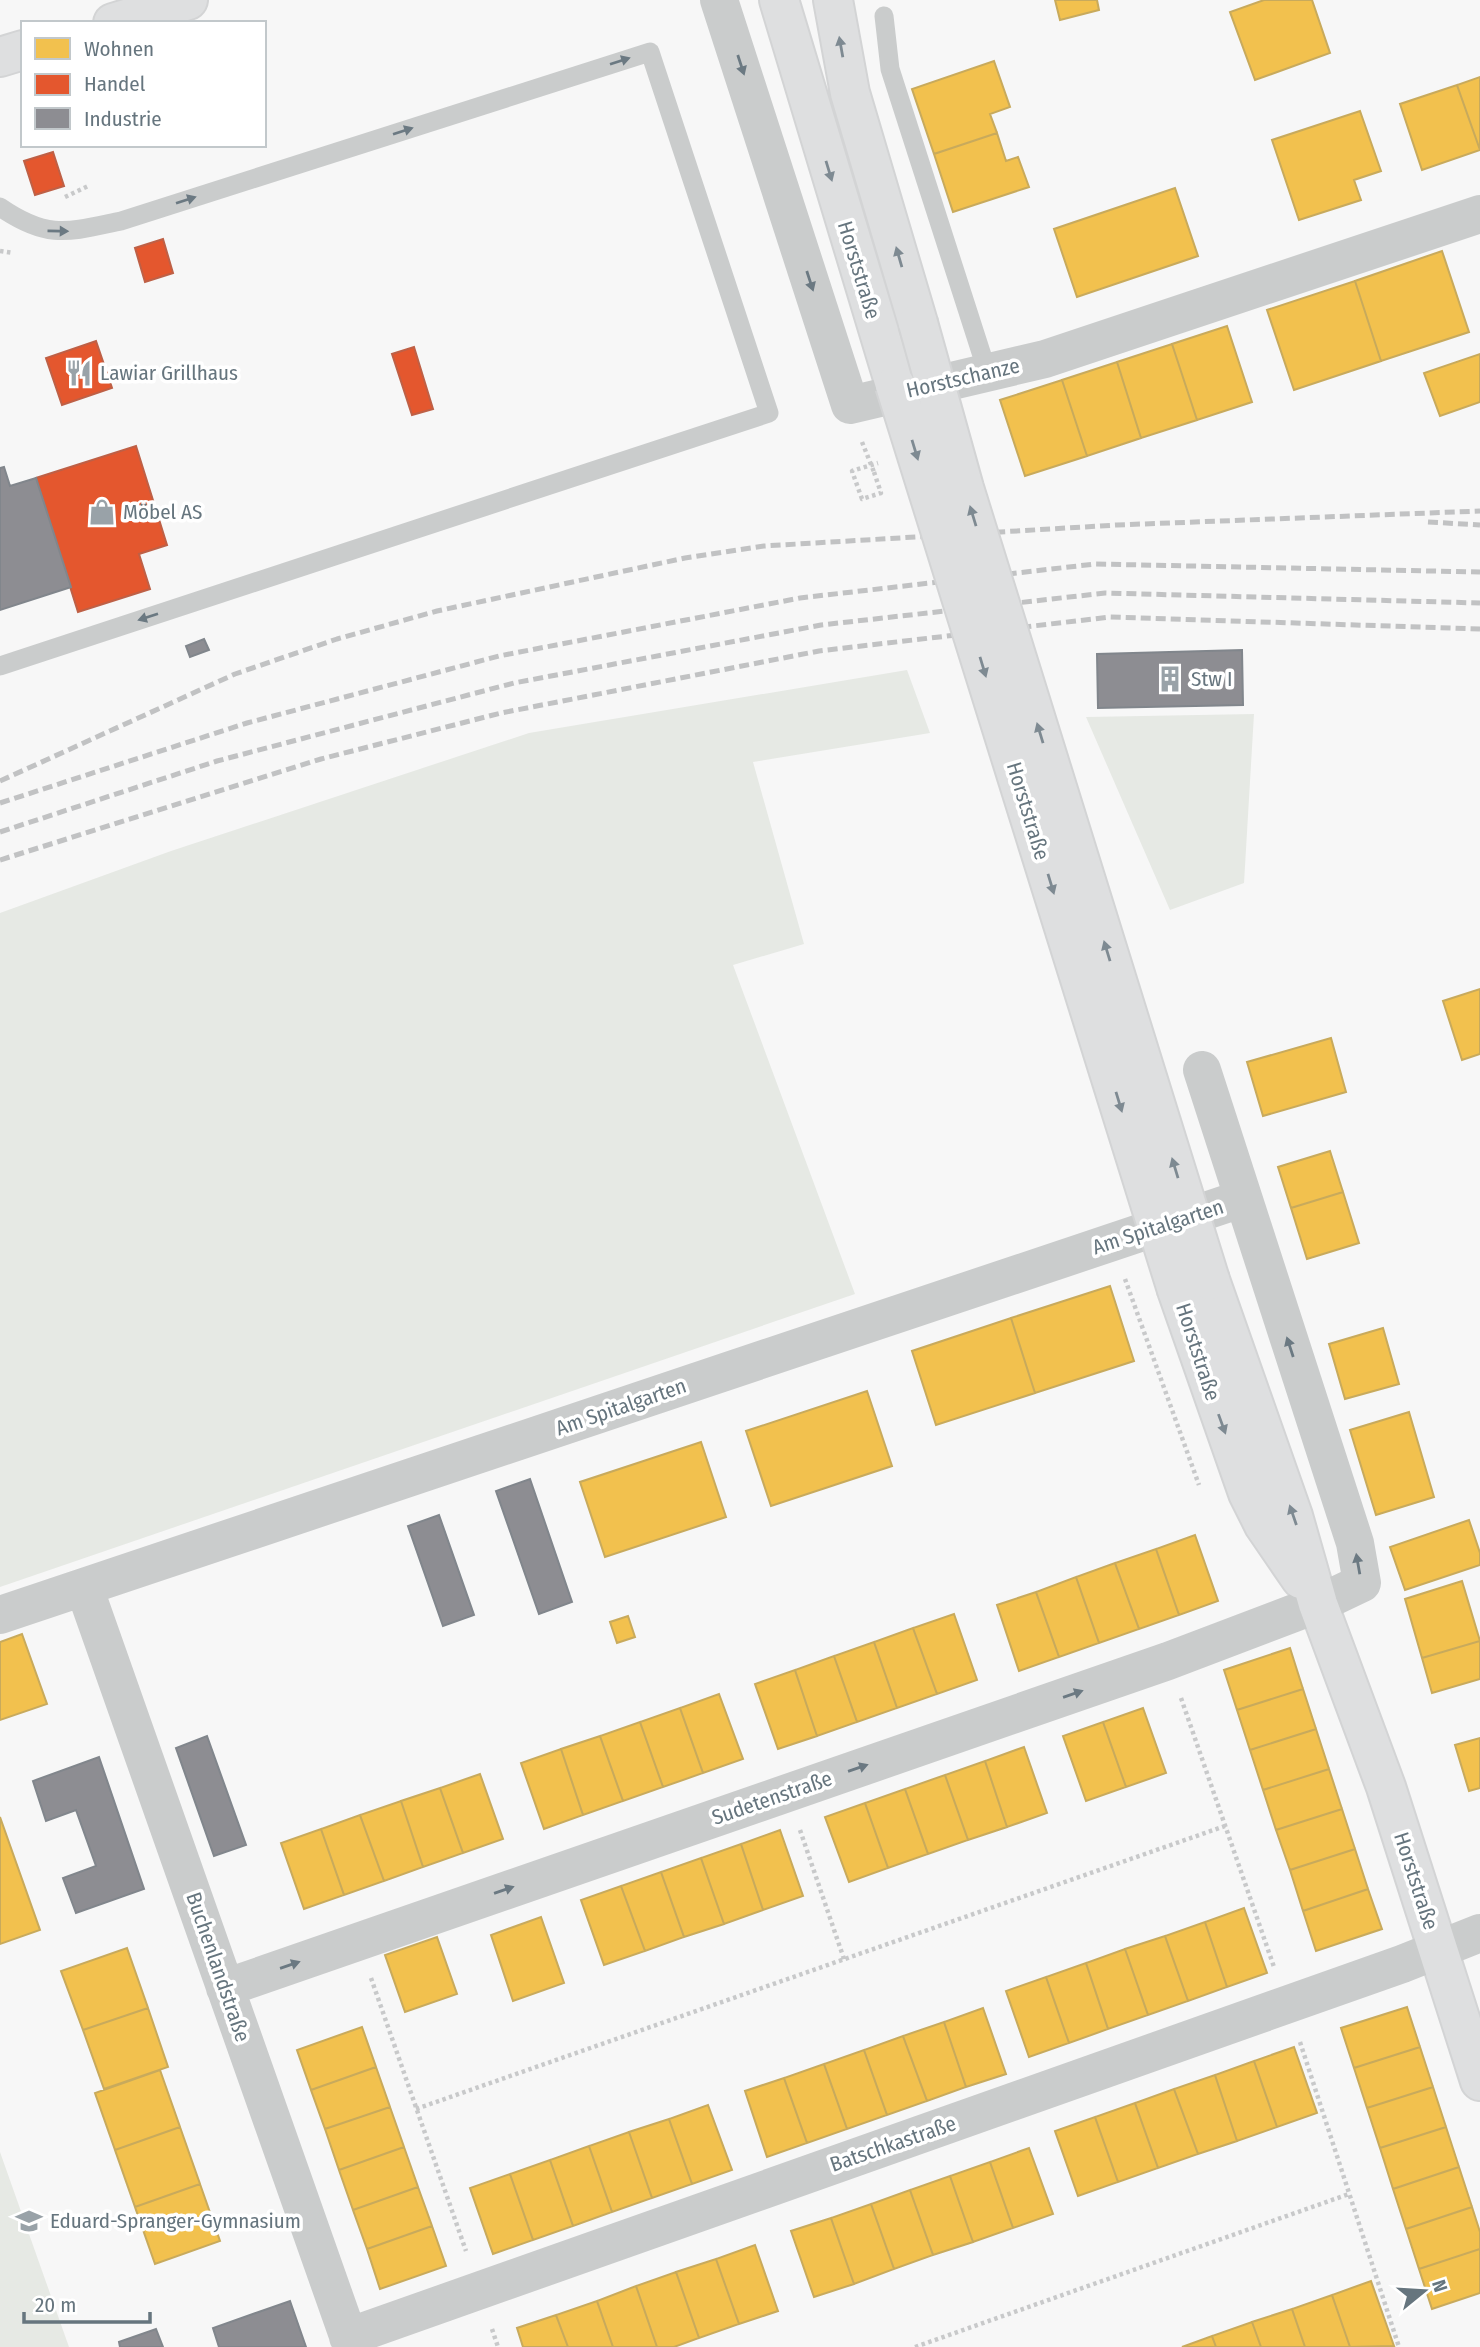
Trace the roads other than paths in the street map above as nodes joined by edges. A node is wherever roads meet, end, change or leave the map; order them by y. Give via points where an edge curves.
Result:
1 (188, 0) edge
2 (719, 0) edge
3 (779, 0) edge
4 (834, 0) edge
5 (884, 16) dead end
6 (120, 21) edge
7 (21, 51) edge
8 (0, 57) edge
9 (0, 207) edge
10 (1480, 214) edge
11 (987, 371) junction
12 (0, 666) edge
13 (1202, 1070) dead end
14 (1241, 1199) junction
15 (1194, 1285) junction
16 (84, 1587) junction
17 (1318, 1604) junction
18 (0, 1615) edge
19 (1480, 1933) edge
20 (1437, 1950) junction
21 (225, 1988) junction
22 (1480, 2081) edge
23 (350, 2342) edge

1 - 6 street
2 -> 11 street, Horstschanze via 850,405
3 -> 15 street, Horststraße, bridge via 915,450
15 -> 4 street, Horststraße, bridge via 850,93
5 - 11 lane via 890,69
7 - 8 street
9 -> 12 lane via 42,230 73,231 121,221 650,52 769,413
10 - 11 street, Horstschanze via 1045,359
13 - 14 street
14 - 16 street, Am Spitalgarten
17 -> 14 street via 1362,1583 1355,1543
15 - 17 street, Horststraße via 1248,1493 1264,1525
16 - 18 street, Am Spitalgarten
16 - 21 street, Buchenlandstraße
17 - 20 street, Horststraße via 1386,1787
21 -> 17 street, Sudetenstraße via 1168,1661
19 - 20 street, Batschkastraße
20 - 22 street, Horststraße
20 - 23 street, Batschkastraße via 480,2290
21 - 23 street, Buchenlandstraße

